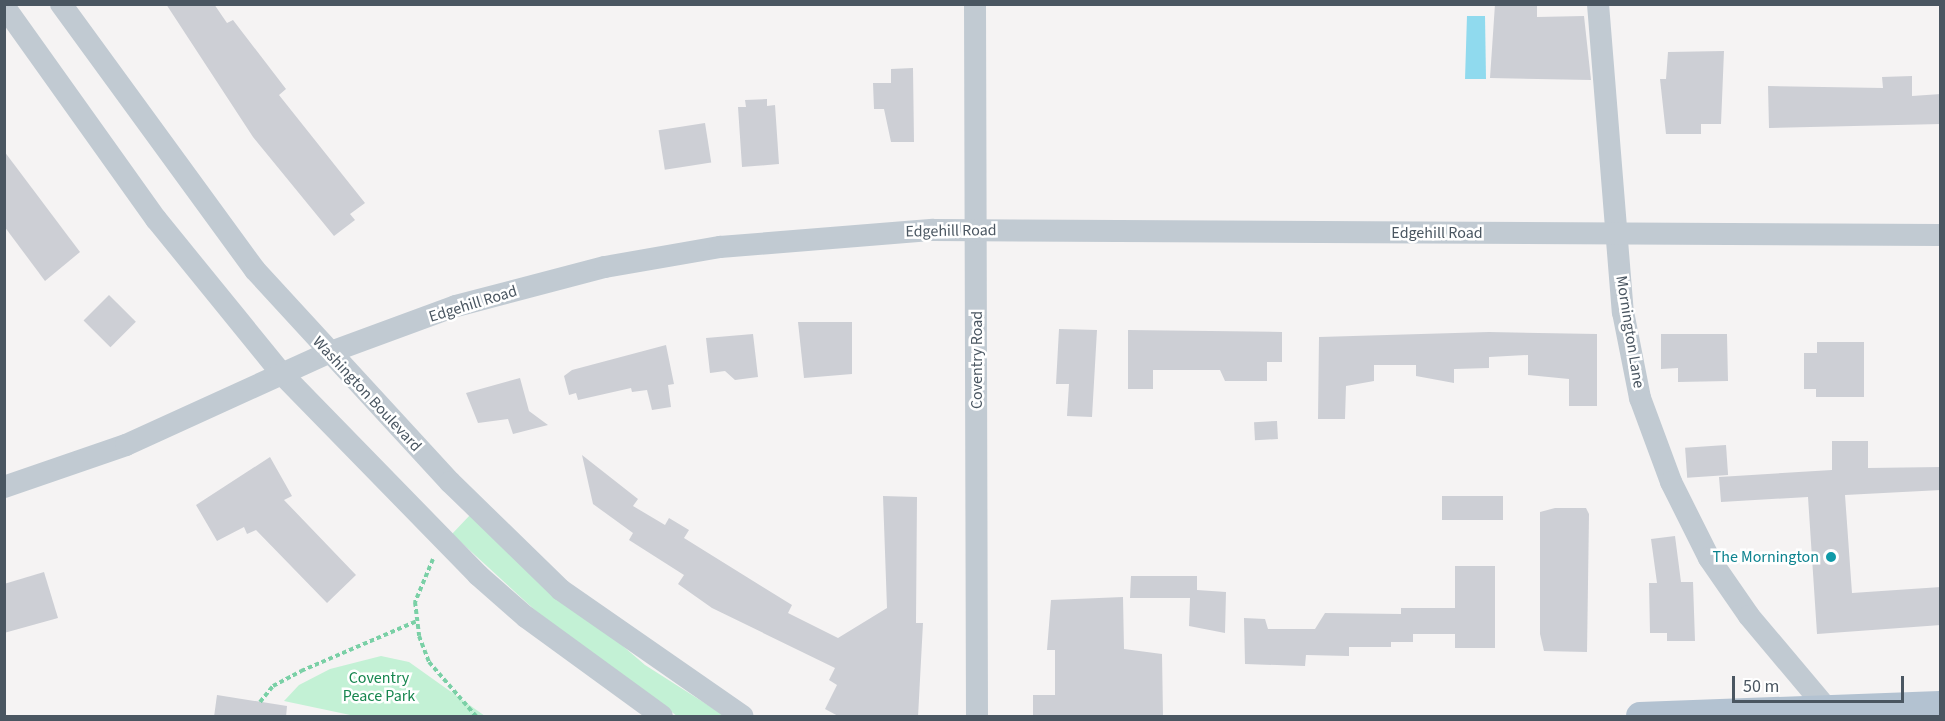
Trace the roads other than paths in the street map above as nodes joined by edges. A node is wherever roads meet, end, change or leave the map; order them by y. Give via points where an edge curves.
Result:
1 (61, 4) edge
2 (975, 4) edge
3 (1598, 4) edge
4 (4, 6) edge
5 (977, 230) junction
6 (1615, 233) junction
7 (1941, 235) edge
8 (328, 353) junction
9 (282, 375) junction
10 (4, 487) edge
11 (1941, 705) edge
12 (1829, 711) junction
13 (1902, 712) edge
14 (662, 717) edge
15 (742, 717) edge
16 (977, 717) edge
17 (1640, 717) edge

1 - 8 street, Washington Boulevard via 178,171
2 - 5 street, Coventry Road
3 - 6 street, Mornington Lane
4 - 9 street via 156,219
5 - 6 street, Edgehill Road
5 - 8 street, Edgehill Road via 732,245 605,267 456,306
5 - 16 street, Coventry Road
6 - 7 street, Edgehill Road
6 - 12 street, Mornington Lane via 1630,358 1671,482 1710,558 1749,616
8 - 9 street, Edgehill Road
8 - 15 street, Washington Boulevard via 561,590
9 - 10 street, Edgehill Road via 126,445
9 - 14 street via 478,575 526,617
11 - 13 main road
12 - 13 main road
12 - 17 main road

